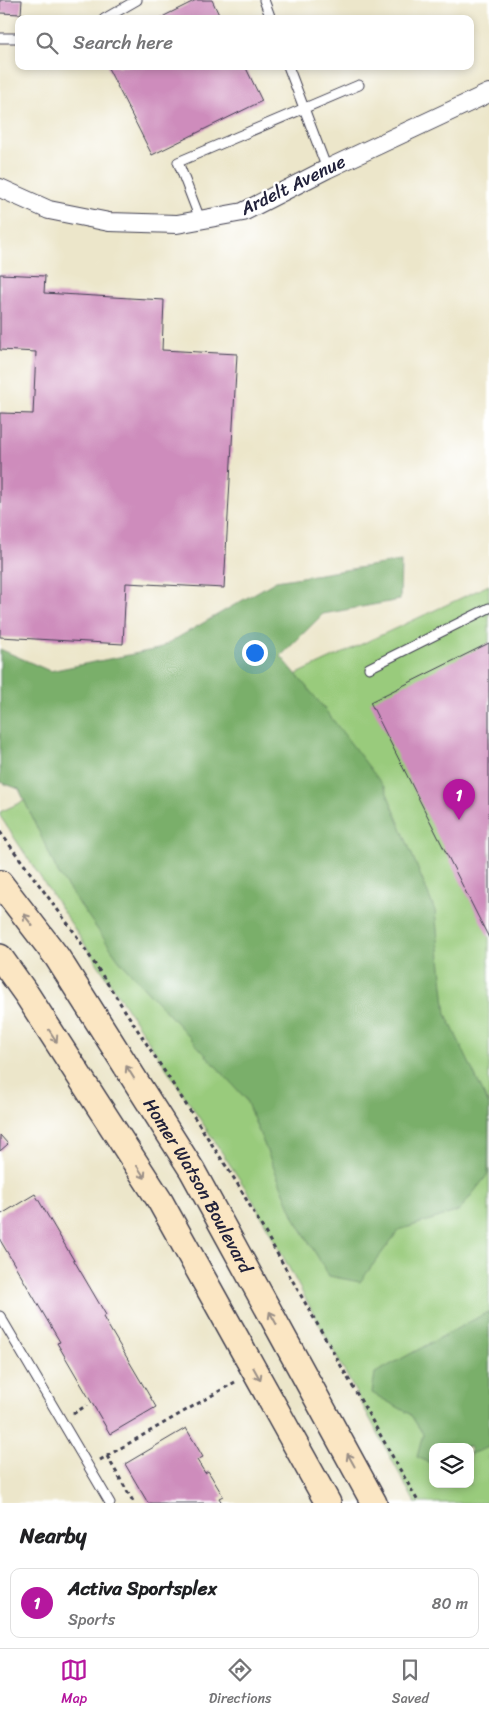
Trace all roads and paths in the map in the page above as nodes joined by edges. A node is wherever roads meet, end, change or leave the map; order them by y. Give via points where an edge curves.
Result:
1 (137, 0) edge
2 (264, 0) edge
3 (111, 15) edge
4 (270, 15) edge
5 (0, 38) edge
6 (15, 38) edge
7 (289, 70) edge
8 (359, 86) dead end
9 (489, 92) edge
10 (304, 109) junction
11 (327, 169) junction
12 (0, 188) edge
13 (200, 220) junction
14 (489, 608) edge
15 (369, 668) dead end
16 (0, 832) edge
17 (0, 883) edge
18 (0, 957) edge
19 (0, 1316) edge
20 (235, 1382) dead end
21 (107, 1456) junction
22 (89, 1467) junction
23 (110, 1503) edge
24 (134, 1503) edge
25 (328, 1503) edge
26 (374, 1503) edge
27 (419, 1503) edge

1 - 3 lane
2 - 4 lane
5 - 6 lane
7 - 10 lane
8 - 10 lane
9 - 11 street, Ardelt Avenue
10 - 11 lane
10 - 13 lane via 178,162
11 - 13 street, Ardelt Avenue via 243,212
12 - 13 street, Ardelt Avenue via 49,210 109,222 176,224
14 - 15 lane
16 - 27 path via 74,932 237,1183
26 -> 17 main road, Homer Watson Boulevard via 192,1170 57,957
18 -> 25 main road via 160,1201
19 - 22 lane
20 - 21 path
21 - 22 path
21 - 24 path
22 - 23 lane

